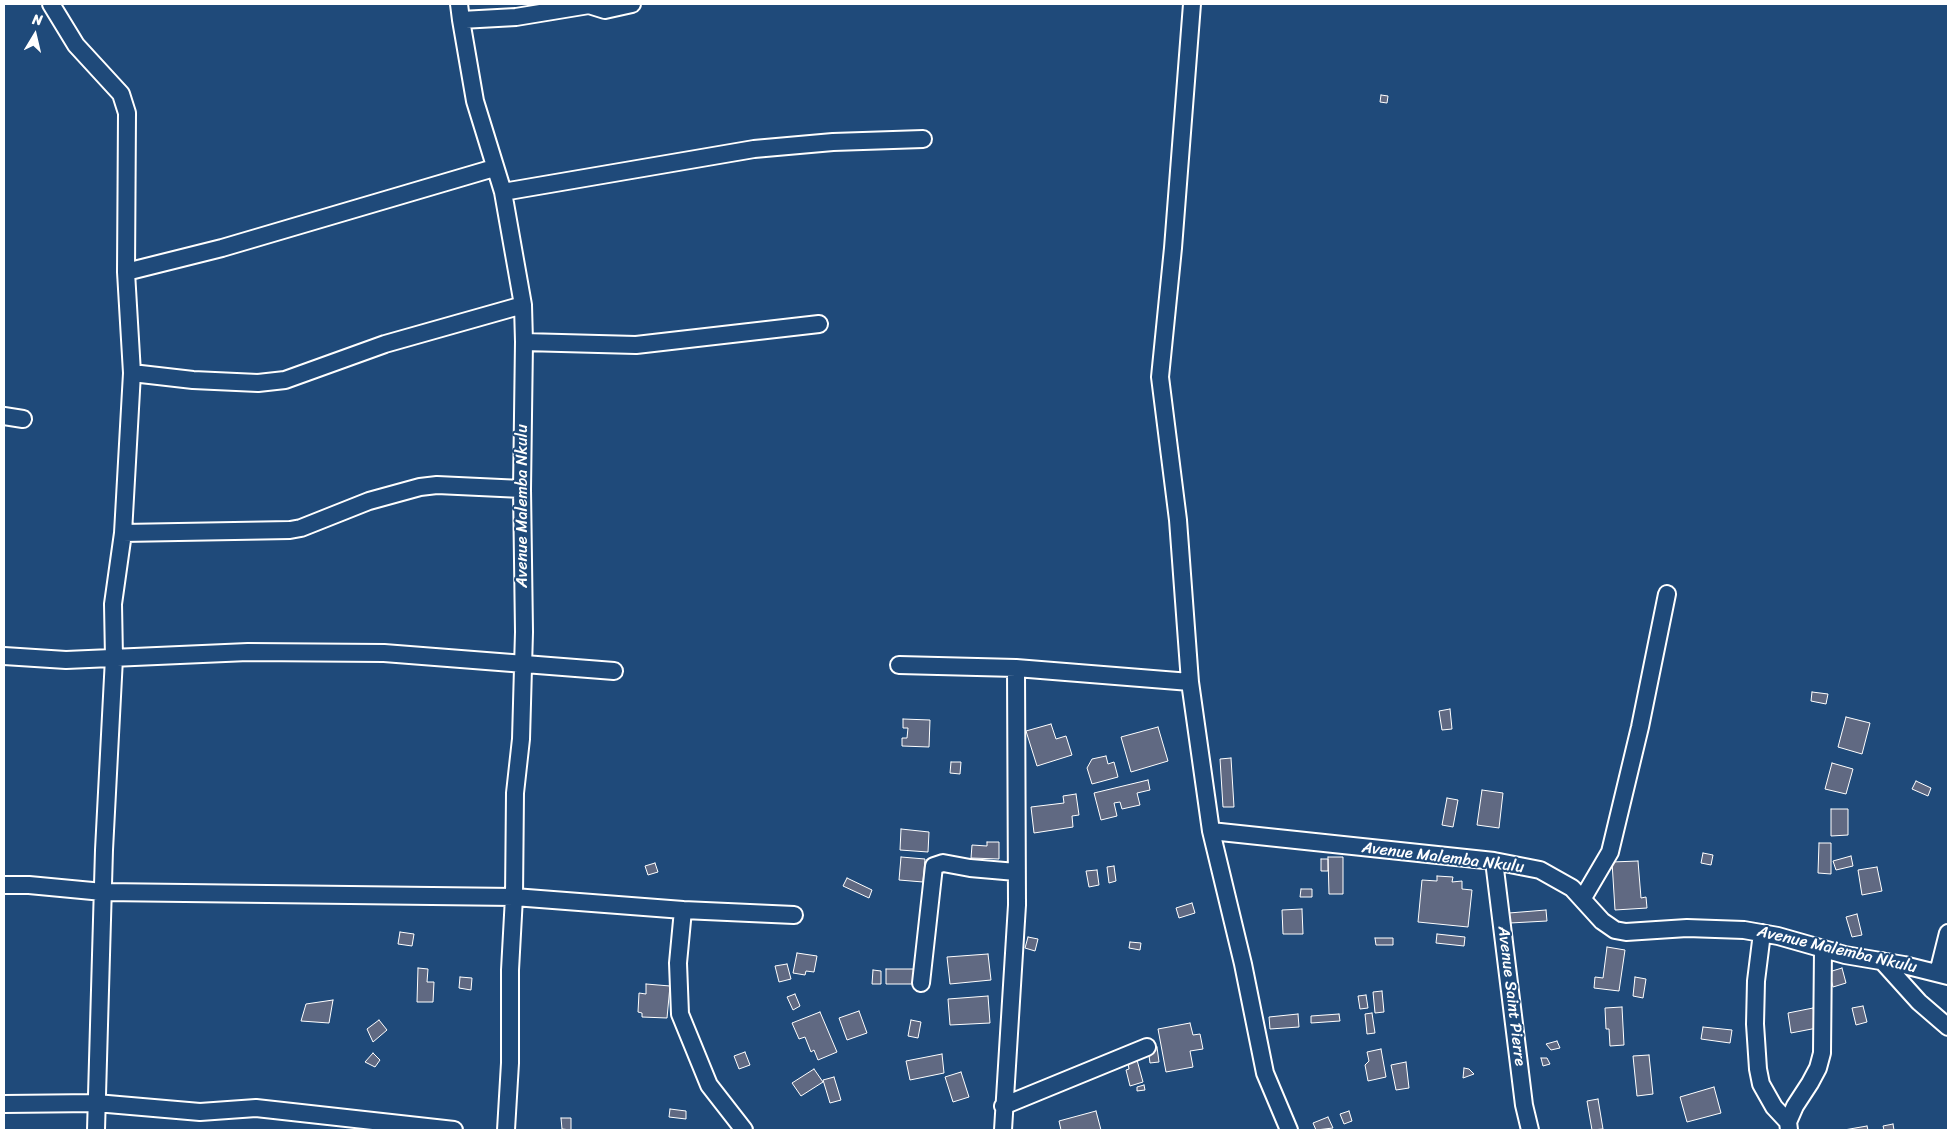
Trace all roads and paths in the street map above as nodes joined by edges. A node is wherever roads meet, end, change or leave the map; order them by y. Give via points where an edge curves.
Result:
1 (51, 4) edge
2 (589, 4) edge
3 (632, 4) edge
4 (1192, 4) edge
5 (460, 12) edge
6 (923, 139) dead end
7 (494, 168) junction
8 (503, 192) junction
9 (126, 272) junction
10 (523, 305) junction
11 (819, 324) dead end
12 (524, 342) junction
13 (132, 373) junction
14 (4, 416) edge
15 (23, 419) dead end
16 (522, 489) junction
17 (123, 533) junction
18 (1668, 594) dead end
19 (4, 656) edge
20 (114, 658) junction
21 (521, 665) junction
22 (899, 665) dead end
23 (1016, 668) junction
24 (614, 671) dead end
25 (1190, 682) junction
26 (1211, 831) junction
27 (1494, 861) junction
28 (1016, 872) junction
29 (4, 885) edge
30 (103, 892) junction
31 (514, 897) junction
32 (1583, 898) junction
33 (683, 910) junction
34 (794, 915) dead end
35 (1762, 933) junction
36 (1948, 933) edge
37 (1822, 948) junction
38 (1882, 961) junction
39 (1943, 974) edge
40 (921, 983) dead end
41 (1948, 1027) edge
42 (1147, 1047) dead end
43 (96, 1103) junction
44 (4, 1104) edge
45 (1003, 1106) junction
46 (1788, 1126) edge
47 (96, 1130) edge
48 (454, 1130) edge
49 (506, 1130) edge
50 (744, 1130) edge
51 (1003, 1130) edge
52 (1289, 1130) edge
53 (1530, 1130) edge

1 - 9 street via 76,45 100,75 114,85 124,101 127,113
2 - 3 street via 605,10
2 - 5 street via 516,17
4 - 25 street via 1174,248 1160,377 1178,520
5 - 7 street, Avenue Malemba Nkulu via 475,101
6 - 8 street via 833,142 754,150
7 - 8 street, Avenue Malemba Nkulu
7 - 9 street via 222,248
8 - 10 street, Avenue Malemba Nkulu
9 - 13 street
10 - 12 street, Avenue Malemba Nkulu
10 - 13 street via 385,344 285,380 258,384
11 - 12 street via 636,345
12 - 16 street, Avenue Malemba Nkulu
13 - 17 street
14 - 15 street
16 - 17 street via 420,487 369,501 290,530
16 - 21 street, Avenue Malemba Nkulu
17 - 20 street via 113,604
18 - 32 street via 1612,844 1603,867
19 - 20 street via 66,660
20 - 21 street via 248,652 384,653
20 - 30 street
21 - 24 street
21 - 31 street, Avenue Malemba Nkulu
22 - 23 street
23 - 25 street
23 - 28 street
25 - 26 street
26 - 27 street, Avenue Malemba Nkulu
26 - 52 street via 1265,1074
27 - 32 street, Avenue Malemba Nkulu via 1540,870
27 - 53 street, Avenue Saint Pierre via 1524,1105
28 - 40 street via 943,862 934,866
28 - 45 street via 1016,942
29 - 30 street
30 - 31 street
30 - 43 street
31 - 33 street
31 - 49 street, Avenue Malemba Nkulu
32 - 35 street, Avenue Malemba Nkulu via 1602,921 1615,930 1687,928
33 - 34 street
33 - 50 street via 678,962 680,1014 709,1085
35 - 37 street, Avenue Malemba Nkulu
35 - 46 street via 1755,1024 1758,1069 1774,1107
36 - 39 street
37 - 38 street, Avenue Malemba Nkulu
37 - 46 street via 1822,1053 1818,1068 1795,1106
38 - 39 street, Avenue Malemba Nkulu
38 - 41 street via 1919,1002
42 - 45 street
43 - 44 street
43 - 47 street
43 - 48 street via 200,1112 256,1108 286,1110
45 - 51 street

